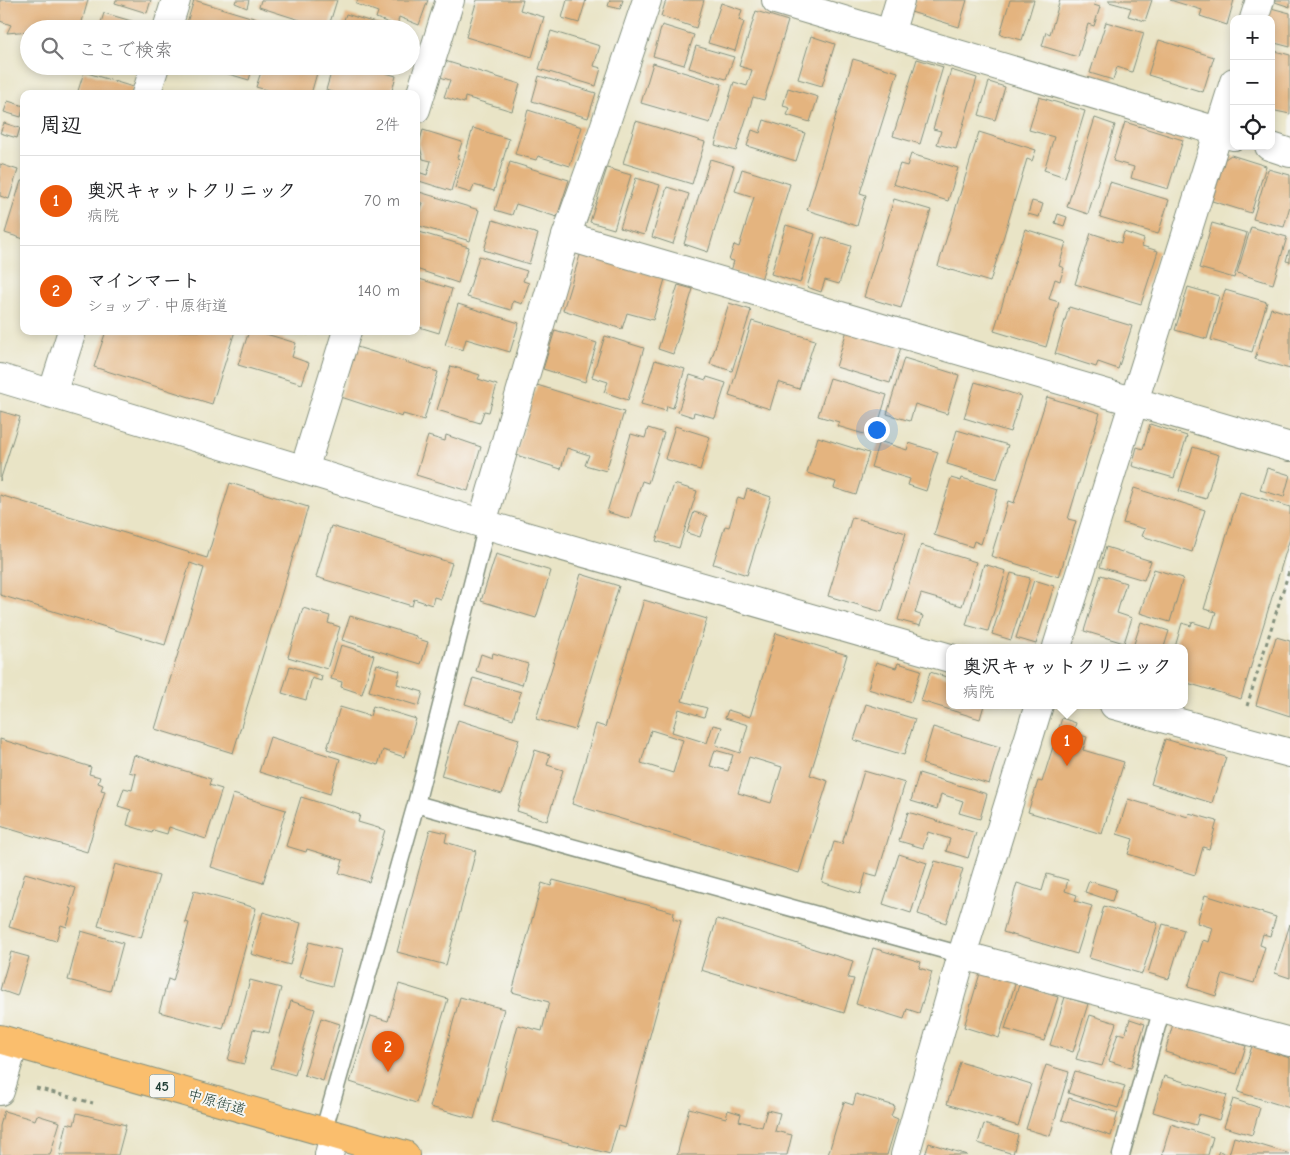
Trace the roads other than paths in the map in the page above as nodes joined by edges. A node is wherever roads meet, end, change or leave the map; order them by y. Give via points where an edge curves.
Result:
1 (176, 0) edge
2 (450, 0) edge
3 (647, 0) edge
4 (776, 0) edge
5 (900, 0) edge
6 (1260, 0) edge
7 (1255, 15) edge
8 (170, 20) edge
9 (890, 34) junction
10 (152, 75) edge
11 (147, 90) edge
12 (420, 96) edge
13 (1230, 105) edge
14 (1226, 133) edge
15 (1275, 148) edge
16 (1290, 153) edge
17 (566, 236) junction
18 (71, 335) edge
19 (347, 335) edge
20 (0, 378) edge
21 (52, 394) junction
22 (1134, 401) junction
23 (1290, 447) edge
24 (304, 470) junction
25 (484, 524) junction
26 (1058, 644) edge
27 (946, 657) edge
28 (1038, 709) edge
29 (1129, 709) edge
30 (1290, 753) edge
31 (416, 804) junction
32 (962, 955) junction
33 (1162, 1008) junction
34 (7, 1041) edge
35 (1290, 1042) edge
36 (0, 1091) edge
37 (329, 1141) edge
38 (405, 1155) edge
39 (905, 1155) edge
40 (1120, 1155) edge

1 - 8 street
2 - 12 street
3 - 17 street
4 - 9 street
5 - 9 street
6 - 7 street
9 - 14 street
10 - 11 street
13 - 14 street
14 - 22 street
15 - 16 street
17 - 22 street
17 - 25 street
18 - 21 street
19 - 24 street
20 - 21 street
21 - 24 street
22 - 23 street
22 - 26 street
24 - 25 street
25 - 27 street
25 - 31 lane
28 - 32 street
29 - 30 street
31 - 32 lane
31 - 37 lane
32 - 33 street
32 - 39 street
33 - 35 street
33 - 40 lane
34 - 36 street
34 - 37 main road, 中原街道 / 45
37 - 38 main road, 中原街道 / 45

